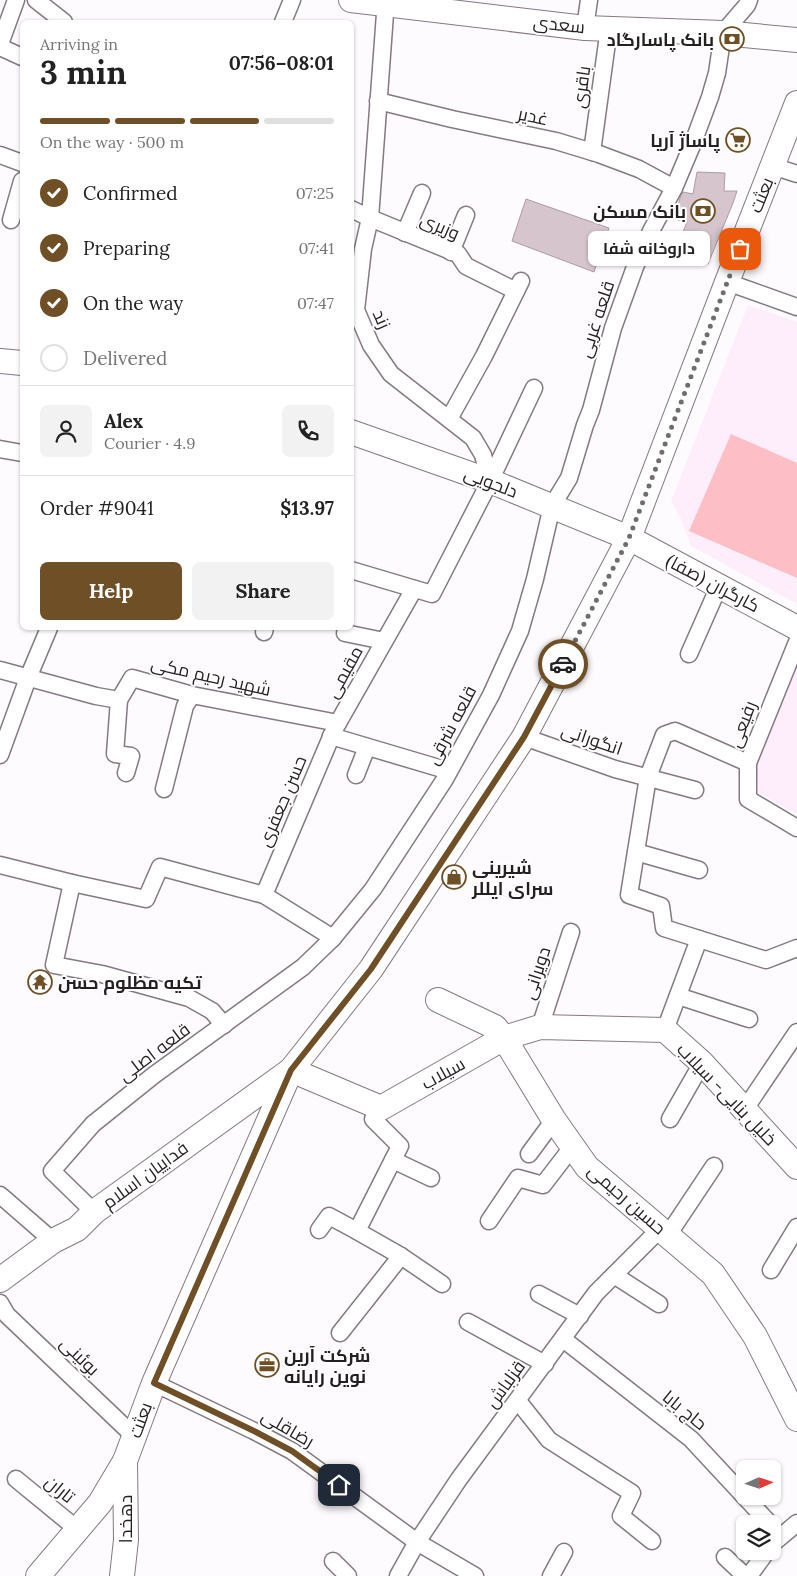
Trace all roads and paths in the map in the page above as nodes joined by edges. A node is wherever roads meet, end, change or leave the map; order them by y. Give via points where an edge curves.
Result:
1 (16, 0) edge
2 (36, 0) edge
3 (292, 0) edge
4 (351, 0) edge
5 (589, 0) edge
6 (749, 0) edge
7 (385, 2) edge
8 (61, 20) edge
9 (284, 20) edge
10 (585, 28) junction
11 (609, 28) junction
12 (723, 32) junction
13 (797, 40) edge
14 (0, 45) edge
15 (20, 56) edge
16 (378, 100) junction
17 (797, 103) edge
18 (592, 152) junction
19 (0, 154) edge
20 (20, 162) edge
21 (772, 166) junction
22 (797, 174) edge
23 (20, 188) edge
24 (674, 188) junction
25 (422, 192) dead end
26 (354, 210) edge
27 (466, 216) dead end
28 (370, 218) junction
29 (11, 222) edge
30 (405, 233) junction
31 (451, 252) junction
32 (726, 282) junction
33 (354, 304) edge
34 (797, 307) edge
35 (354, 312) edge
36 (0, 361) edge
37 (20, 363) edge
38 (534, 388) dead end
39 (449, 419) junction
40 (354, 433) edge
41 (0, 449) edge
42 (20, 453) edge
43 (490, 481) junction
44 (552, 506) junction
45 (629, 538) junction
46 (354, 571) edge
47 (719, 586) junction
48 (414, 589) junction
49 (797, 628) edge
50 (48, 630) edge
51 (345, 633) dead end
52 (384, 641) junction
53 (797, 642) edge
54 (689, 654) dead end
55 (0, 670) edge
56 (28, 678) junction
57 (192, 695) junction
58 (119, 700) junction
59 (335, 730) junction
60 (524, 737) junction
61 (367, 747) junction
62 (0, 755) edge
63 (748, 763) junction
64 (449, 771) junction
65 (126, 773) dead end
66 (356, 775) dead end
67 (648, 778) junction
68 (164, 789) dead end
69 (695, 790) dead end
70 (797, 828) edge
71 (636, 852) junction
72 (0, 865) edge
73 (699, 870) dead end
74 (72, 883) junction
75 (264, 895) junction
76 (571, 932) dead end
77 (333, 938) junction
78 (699, 939) junction
79 (797, 948) edge
80 (678, 996) junction
81 (438, 1000) dead end
82 (750, 1018) dead end
83 (224, 1025) junction
84 (540, 1028) junction
85 (665, 1030) junction
86 (797, 1032) edge
87 (504, 1038) junction
88 (702, 1063) junction
89 (291, 1070) junction
90 (381, 1108) junction
91 (745, 1109) junction
92 (670, 1119) dead end
93 (554, 1120) junction
94 (573, 1146) junction
95 (529, 1154) dead end
96 (393, 1160) junction
97 (714, 1166) dead end
98 (797, 1167) edge
99 (431, 1178) dead end
100 (0, 1195) edge
101 (94, 1212) junction
102 (489, 1220) dead end
103 (797, 1226) edge
104 (319, 1230) dead end
105 (357, 1231) junction
106 (664, 1232) junction
107 (53, 1241) junction
108 (401, 1256) junction
109 (771, 1270) dead end
110 (614, 1275) junction
111 (0, 1280) edge
112 (442, 1284) dead end
113 (540, 1294) dead end
114 (0, 1303) edge
115 (659, 1304) dead end
116 (580, 1316) junction
117 (468, 1322) dead end
118 (340, 1333) dead end
119 (563, 1339) junction
120 (545, 1364) junction
121 (154, 1383) junction
122 (518, 1401) junction
123 (795, 1411) edge
124 (134, 1436) junction
125 (125, 1461) junction
126 (16, 1479) dead end
127 (759, 1515) edge
128 (797, 1523) edge
129 (78, 1529) junction
130 (781, 1529) edge
131 (652, 1540) dead end
132 (418, 1542) junction
133 (564, 1552) dead end
134 (725, 1557) dead end
135 (760, 1560) edge
136 (333, 1561) dead end
137 (38, 1576) edge
138 (122, 1576) edge
139 (348, 1576) edge
140 (398, 1576) edge
141 (475, 1576) edge
142 (551, 1576) edge
143 (745, 1576) edge
144 (748, 1576) edge

1 - 14 street
2 - 8 street
3 - 9 street
4 - 7 main road, سعدی
5 - 10 street
6 - 12 street
7 - 10 main road, سعدی
7 - 16 street, زند
10 - 11 main road, سعدی
11 - 12 main road, سعدی
11 - 18 street, باقری
12 - 13 main road, سعدی
12 - 24 street, قلعه غربی via 710,98
14 - 15 street
16 - 18 street, غدیر
16 - 28 street, زند
17 - 21 main road, بعثت
18 - 24 street, غدیر via 639,169
19 - 20 street
21 - 22 street
21 - 32 main road, بعثت
23 - 29 street
24 - 44 street, قلعه غربی via 635,267 613,328 570,478
25 - 30 street
26 - 28 street, وزیری
27 - 31 street
28 - 30 street, وزیری
28 - 33 street, زند
30 - 31 street, وزیری
31 - 39 street, وزیری via 458,254 466,266 518,286
32 - 34 street
32 - 45 main road, بعثت
35 - 39 street, زند via 391,374
36 - 37 main road
38 - 43 street
39 - 43 street, زند via 473,438 483,455
40 - 43 main road, دلجویی
41 - 42 street
43 - 44 main road, دلجویی
43 - 48 street via 432,594
44 - 45 main road, دلجویی
44 - 64 street, قلعه شرقی via 520,632 491,695
45 - 47 main road, کارگران (صفا)
45 - 60 main road, بعثت
46 - 48 street
47 - 49 main road, کارگران (صفا)
47 - 54 street
48 - 52 street, مقیمی
50 - 56 street
51 - 52 street
52 - 59 street, مقیمی
53 - 63 street, رفیعی
55 - 56 street
56 - 58 street
56 - 62 street
57 - 58 street, شهید رحیم مکی via 132,678
57 - 59 street, شهید رحیم مکی
57 - 68 street via 185,706
58 - 65 street via 115,754 131,756
59 - 61 street, شهید رحیم مکی
59 - 75 street, حسن جعفری
60 - 67 street, انگورانی
60 - 89 main road, بعثت via 371,969
61 - 64 street, شهید رحیم مکی
61 - 66 street
63 - 67 street via 675,731 664,735
63 - 70 street, رفیعی via 748,799
64 - 77 street, قلعه شرقی via 373,889
67 - 69 street, انگورانی
67 - 71 street
71 - 73 street
71 - 78 street via 629,895 661,906 664,928
72 - 74 street
74 - 75 street via 146,899 160,867
74 - 83 street via 54,965 102,974 189,998 212,1011
75 - 77 street
76 - 84 street, دویرانی
77 - 83 street, قلعه اصلی via 303,967
78 - 79 street via 766,960
78 - 80 street
80 - 82 street
80 - 85 street
81 - 87 main road, حسین رحیمی via 495,1027
83 - 101 street, قلعه اصلی via 93,1124 52,1171
84 - 85 main road, خلیل بنایی- سیلاب
84 - 87 main road, خلیل بنایی- سیلاب
85 - 88 main road, خلیل بنایی- سیلاب
86 - 91 street
87 - 90 main road, سیلاب
87 - 93 main road, حسین رحیمی
88 - 91 main road, خلیل بنایی- سیلاب
88 - 92 street
89 - 90 main road
89 - 101 main road, فداییان اسلام
89 - 121 main road, بعثت
90 - 96 street via 373,1119 400,1146
91 - 98 main road, خلیل بنایی- سیلاب
93 - 94 main road, حسین رحیمی
93 - 95 street
94 - 102 street via 543,1185 518,1178
94 - 106 main road, حسین رحیمی via 587,1167
96 - 99 street
96 - 105 street
97 - 106 street, قزلباش
100 - 107 street
101 - 107 main road, فداییان اسلام via 77,1229
103 - 109 street
104 - 105 street via 328,1216
105 - 108 street
106 - 110 street, قزلباش
106 - 123 main road, حسین رحیمی via 713,1274 755,1336
107 - 111 main road, فداییان اسلام
108 - 112 street
108 - 118 street
110 - 115 street
110 - 116 street, قزلباش via 596,1292
113 - 116 street
114 - 124 street, بوئینی via 7,1315
116 - 119 street, قزلباش
117 - 120 street
119 - 120 street, قزلباش
119 - 127 street, حاج بابا via 691,1439
120 - 122 street, قزلباش
121 - 124 main road, بعثت
121 - 132 street, رضاقلی via 292,1451
122 - 131 street via 549,1440 632,1493 621,1516
122 - 132 street, قزلباش via 459,1479
124 - 125 main road, بعثت
125 - 129 main road, بعثت via 100,1502
125 - 138 main road, دهخدا via 126,1540
126 - 129 street, تاران
128 - 130 street
129 - 137 main road, بعثت
132 - 140 street, قزلباش
132 - 141 street, رضاقلی
133 - 142 street
134 - 143 street
135 - 144 street
136 - 139 street

